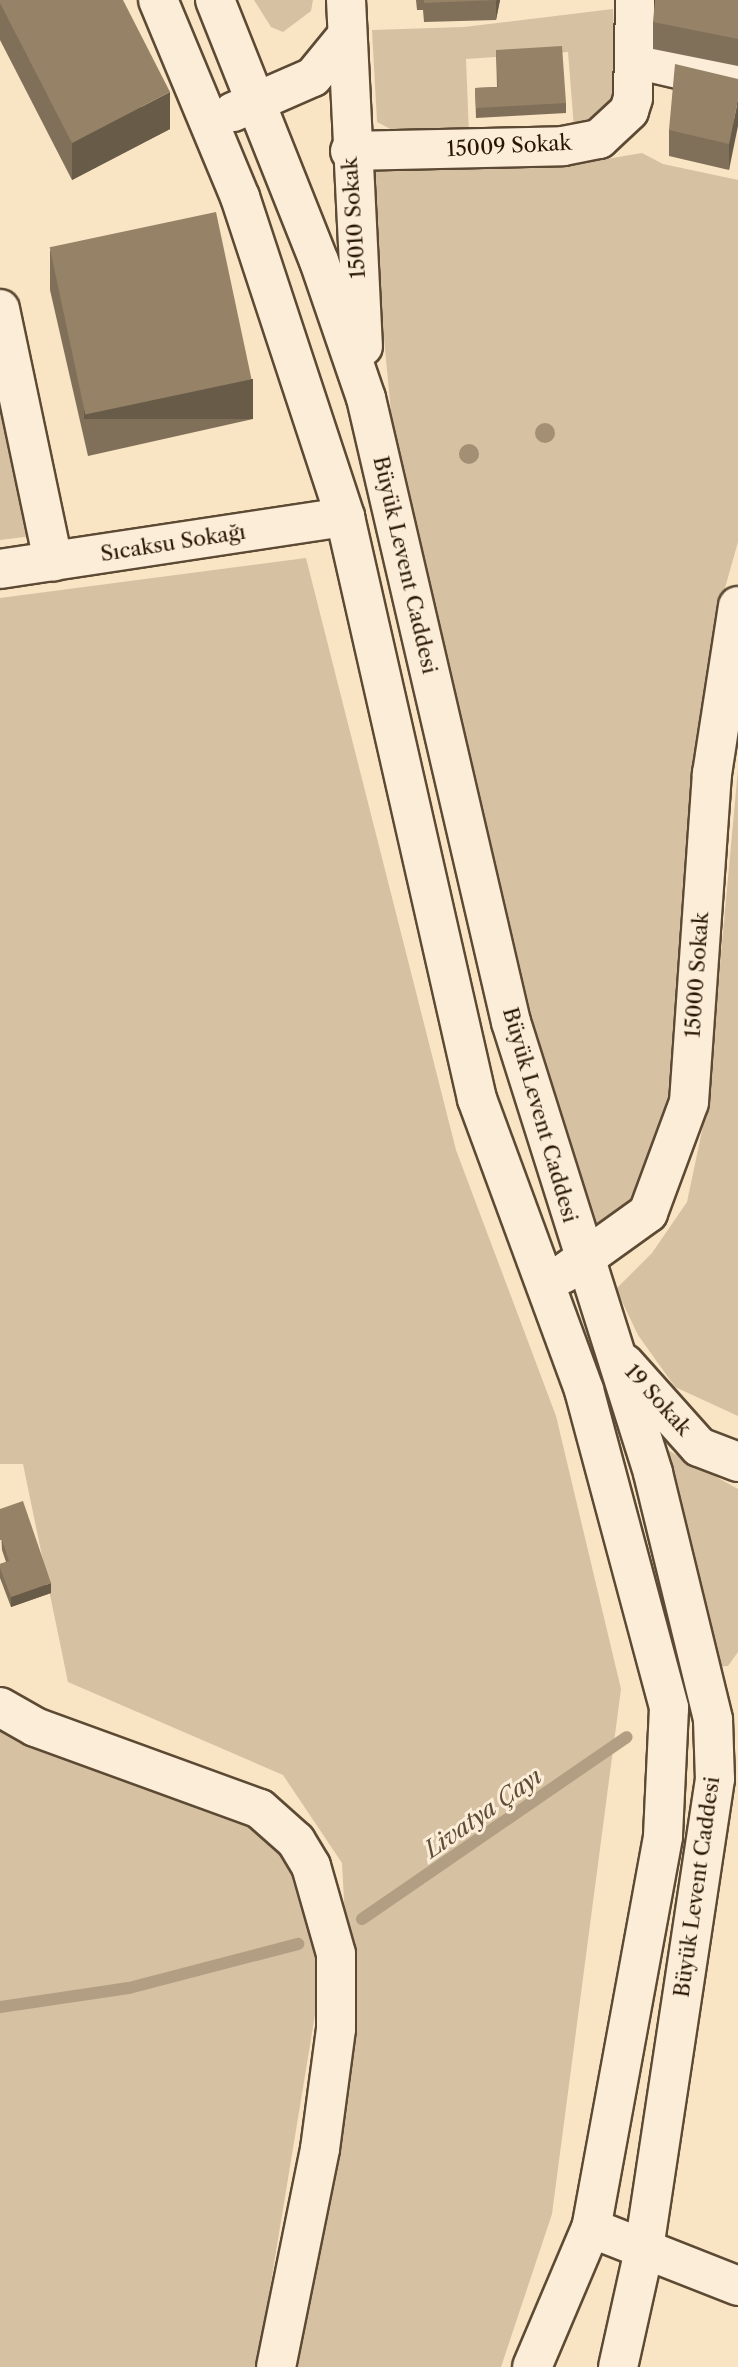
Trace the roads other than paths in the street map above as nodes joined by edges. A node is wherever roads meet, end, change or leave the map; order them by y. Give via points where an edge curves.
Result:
1 (158, 0) edge
2 (215, 0) edge
3 (346, 0) edge
4 (635, 0) edge
5 (345, 38) junction
6 (635, 59) junction
7 (738, 83) edge
8 (258, 103) junction
9 (208, 121) junction
10 (349, 151) junction
11 (0, 309) edge
12 (366, 398) junction
13 (345, 517) junction
14 (53, 561) junction
15 (0, 569) edge
16 (738, 606) edge
17 (585, 1264) junction
18 (545, 1282) junction
19 (616, 1353) junction
20 (642, 1436) junction
21 (598, 1440) junction
22 (699, 1447) junction
23 (738, 1462) edge
24 (0, 1707) edge
25 (669, 1708) junction
26 (725, 1708) edge
27 (591, 2228) junction
28 (644, 2250) junction
29 (738, 2286) edge
30 (276, 2367) edge
31 (532, 2367) edge
32 (618, 2367) edge

1 - 9 street, Büyük Levent Caddesi
2 - 8 street, Büyük Levent Caddesi
3 - 5 street, 15010 Sokak
4 - 6 street, 15009 Sokak
5 - 8 street via 313,77
5 - 10 street, 15010 Sokak
6 - 7 street
6 - 10 street, 15009 Sokak via 629,111 599,139 564,146
8 - 9 street
8 - 12 street, Büyük Levent Caddesi
9 - 13 street, Büyük Levent Caddesi
10 - 12 street, 15010 Sokak
11 - 14 street
12 - 17 street, Büyük Levent Caddesi via 511,1022
13 - 14 street, Sıcaksu Sokağı
13 - 18 street, Büyük Levent Caddesi via 477,1099
14 - 15 street, Sıcaksu Sokağı
16 - 17 street, 15000 Sokak via 712,774 689,1102 648,1213
17 - 18 street, 15000 Sokak
17 - 19 street, Büyük Levent Caddesi
18 - 21 street, Büyük Levent Caddesi
19 - 20 street, Büyük Levent Caddesi
19 - 22 street, 19 Sokak
20 - 21 street, 19 Sokak via 615,1433
20 - 22 street, 19 Sokak
20 - 26 street, Büyük Levent Caddesi
21 - 25 street, Büyük Levent Caddesi
22 - 23 street, 19 Sokak
24 - 30 street via 35,1727 260,1809 296,1841 312,1866 335,1954 336,2029 320,2149
25 - 26 street
25 - 27 street, Büyük Levent Caddesi via 663,1837
26 - 28 street, Büyük Levent Caddesi
27 - 28 street
27 - 31 street, Büyük Levent Caddesi
28 - 29 street
28 - 32 street, Büyük Levent Caddesi

